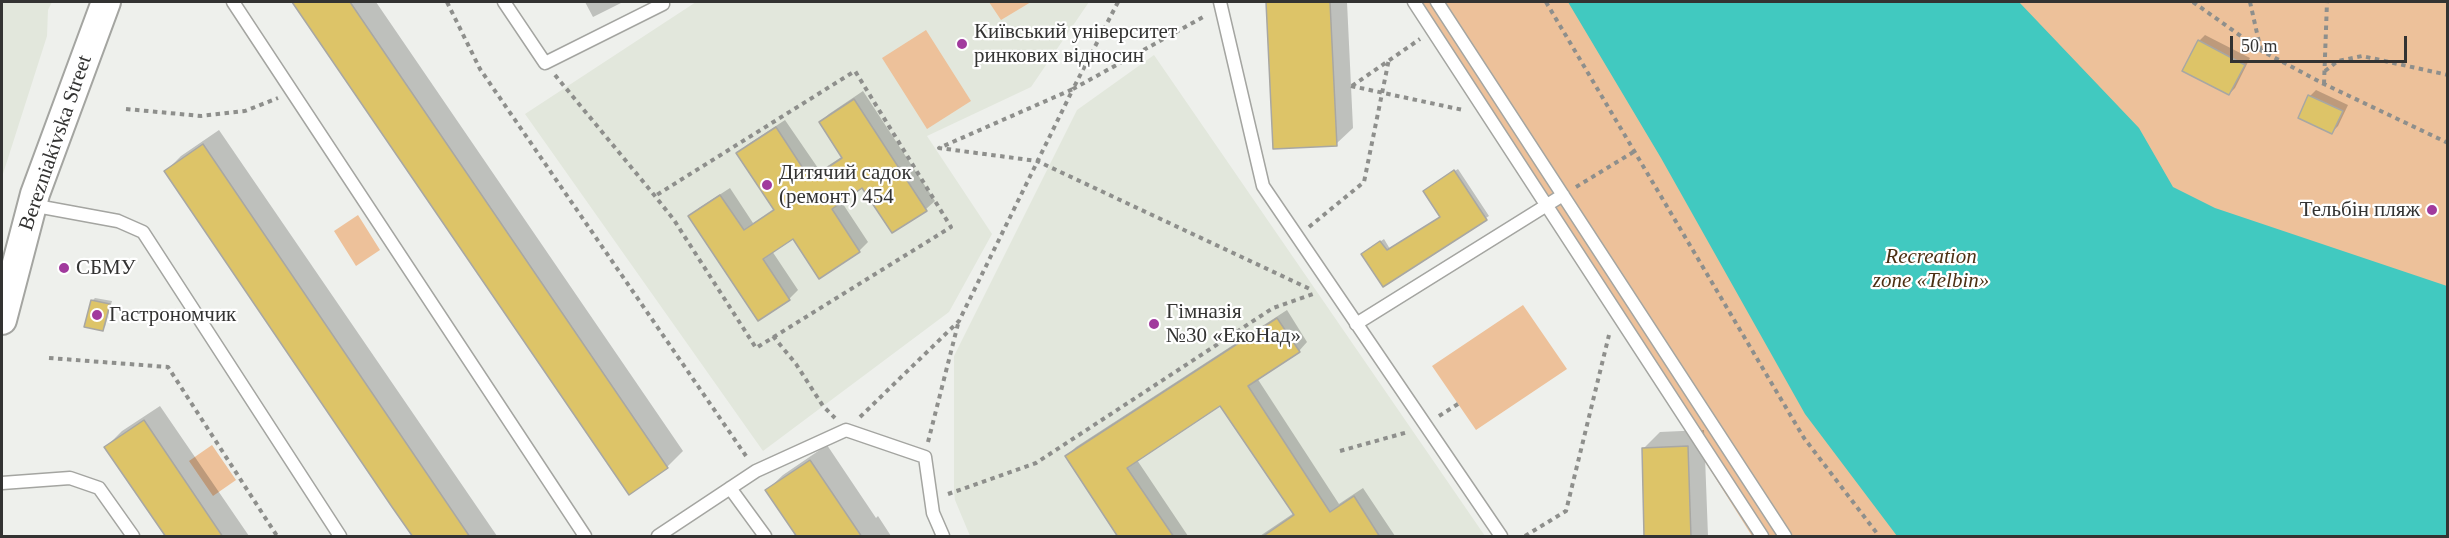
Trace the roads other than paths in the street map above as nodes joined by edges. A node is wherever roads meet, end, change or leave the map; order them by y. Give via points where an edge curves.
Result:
1 (106, 2) edge
2 (233, 2) edge
3 (504, 2) edge
4 (1414, 2) edge
5 (1437, 2) edge
6 (663, 4) dead end
7 (1221, 4) edge
8 (1563, 195) junction
9 (32, 205) junction
10 (1546, 206) junction
11 (2, 320) edge
12 (1356, 324) junction
13 (2, 483) edge
14 (730, 488) junction
15 (133, 537) edge
16 (340, 537) edge
17 (585, 537) edge
18 (658, 537) edge
19 (765, 537) edge
20 (943, 537) edge
21 (1501, 537) edge
22 (1762, 537) edge
23 (1785, 537) edge

1 - 9 street, Berezniakivska Street
2 - 17 lane
3 - 6 lane via 545,63
4 - 10 lane
5 - 8 lane
7 - 12 lane via 1263,186
8 - 10 lane
8 - 23 lane
9 - 11 street, Berezniakivska Street
9 - 16 lane via 118,221 143,232
10 - 12 lane
10 - 22 lane
12 - 21 lane
13 - 15 lane via 70,478 99,488
14 - 18 lane
14 - 19 lane
14 - 20 lane via 756,471 846,430 924,457 933,513

